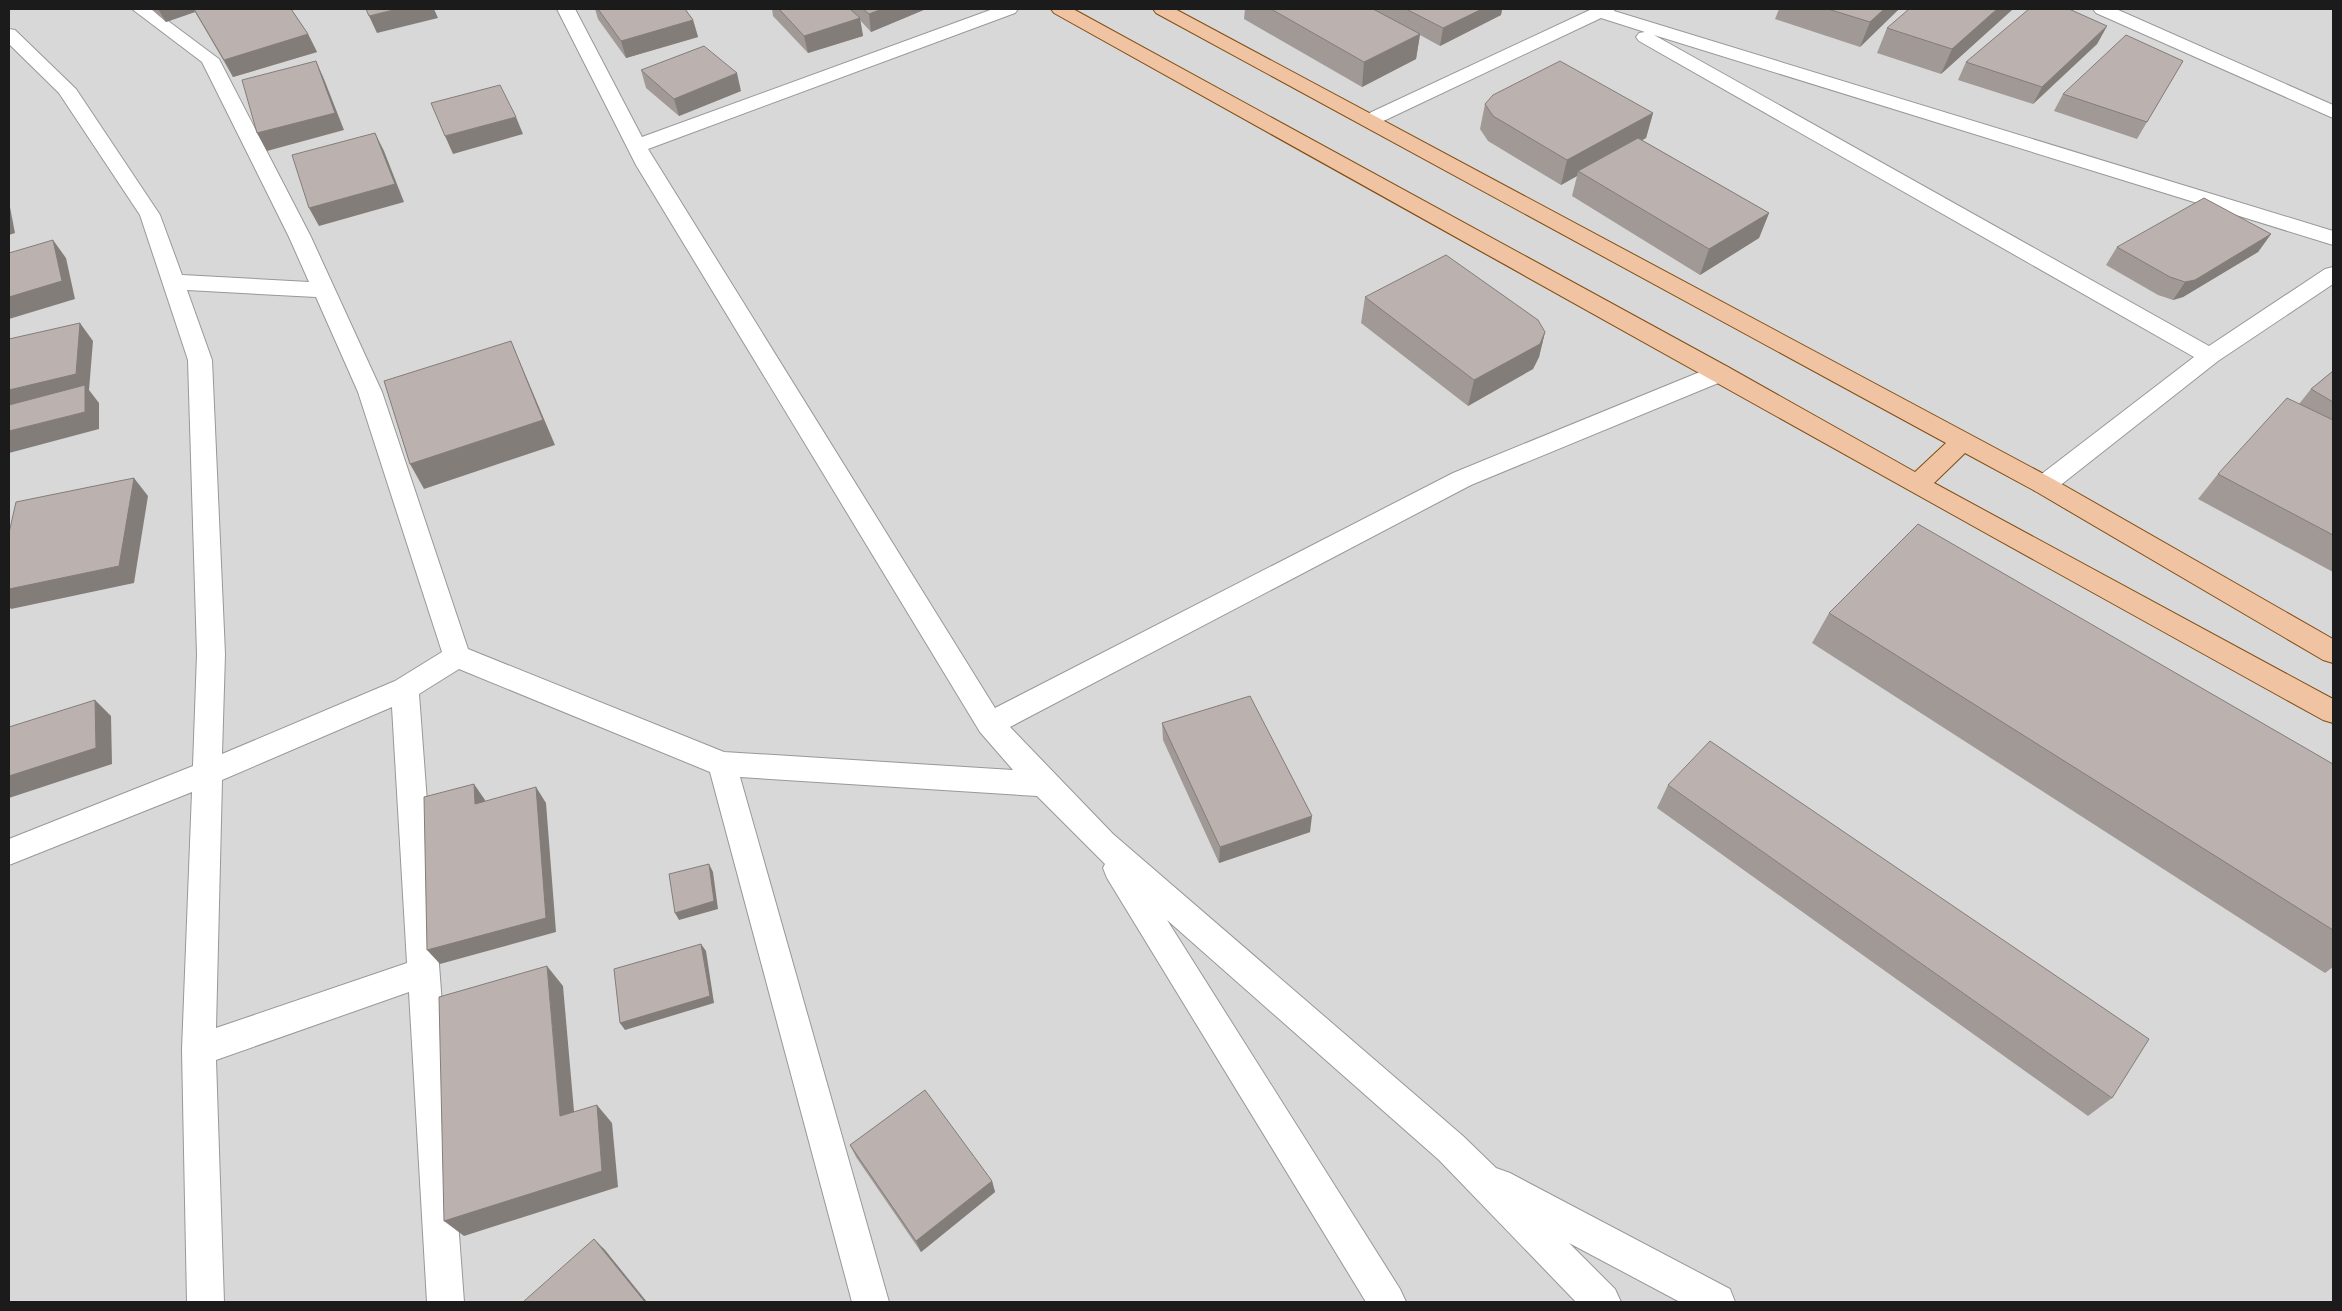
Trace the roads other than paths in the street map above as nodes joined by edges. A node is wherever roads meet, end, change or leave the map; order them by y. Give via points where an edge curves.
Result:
1 (141, 9) edge
2 (566, 9) edge
3 (1008, 9) edge
4 (1060, 9) edge
5 (1162, 9) edge
6 (2102, 9) edge
7 (1600, 10) edge
8 (9, 34) edge
9 (2333, 112) edge
10 (1370, 120) junction
11 (636, 146) junction
12 (2333, 238) edge
13 (2333, 274) edge
14 (174, 282) junction
15 (324, 290) junction
16 (2210, 356) junction
17 (1720, 373) junction
18 (1963, 441) junction
19 (1917, 485) junction
20 (2044, 485) junction
21 (2333, 652) edge
22 (458, 656) junction
23 (405, 689) junction
24 (2333, 712) edge
25 (990, 724) junction
26 (722, 764) junction
27 (208, 773) junction
28 (1044, 784) junction
29 (1102, 843) junction
30 (9, 852) edge
31 (424, 972) junction
32 (199, 1050) junction
33 (1474, 1172) junction
34 (205, 1302) edge
35 (446, 1302) edge
36 (870, 1302) edge
37 (1387, 1302) edge
38 (1602, 1302) edge
39 (1718, 1302) edge

1 - 15 street via 210,59
2 - 11 street
3 - 11 street
4 - 17 main road
5 - 10 main road
6 - 9 street
7 - 10 street
7 - 12 street
7 - 16 street
8 - 14 street via 66,89 150,215
10 - 18 main road
11 - 25 street
13 - 16 street
14 - 15 street
14 - 27 street via 200,360 211,654
15 - 22 street via 370,392
16 - 20 street
17 - 19 main road
17 - 25 street via 1462,479
18 - 19 main road
18 - 20 main road
19 - 24 main road
20 - 21 main road
22 - 23 street
22 - 26 street
23 - 27 street
23 - 31 street
25 - 28 street
26 - 28 street
26 - 36 street
27 - 30 street
27 - 32 street
28 - 29 street
29 - 33 street via 1451,1148
29 - 37 street
31 - 32 street
31 - 35 street
32 - 34 street
33 - 38 street
33 - 39 street

